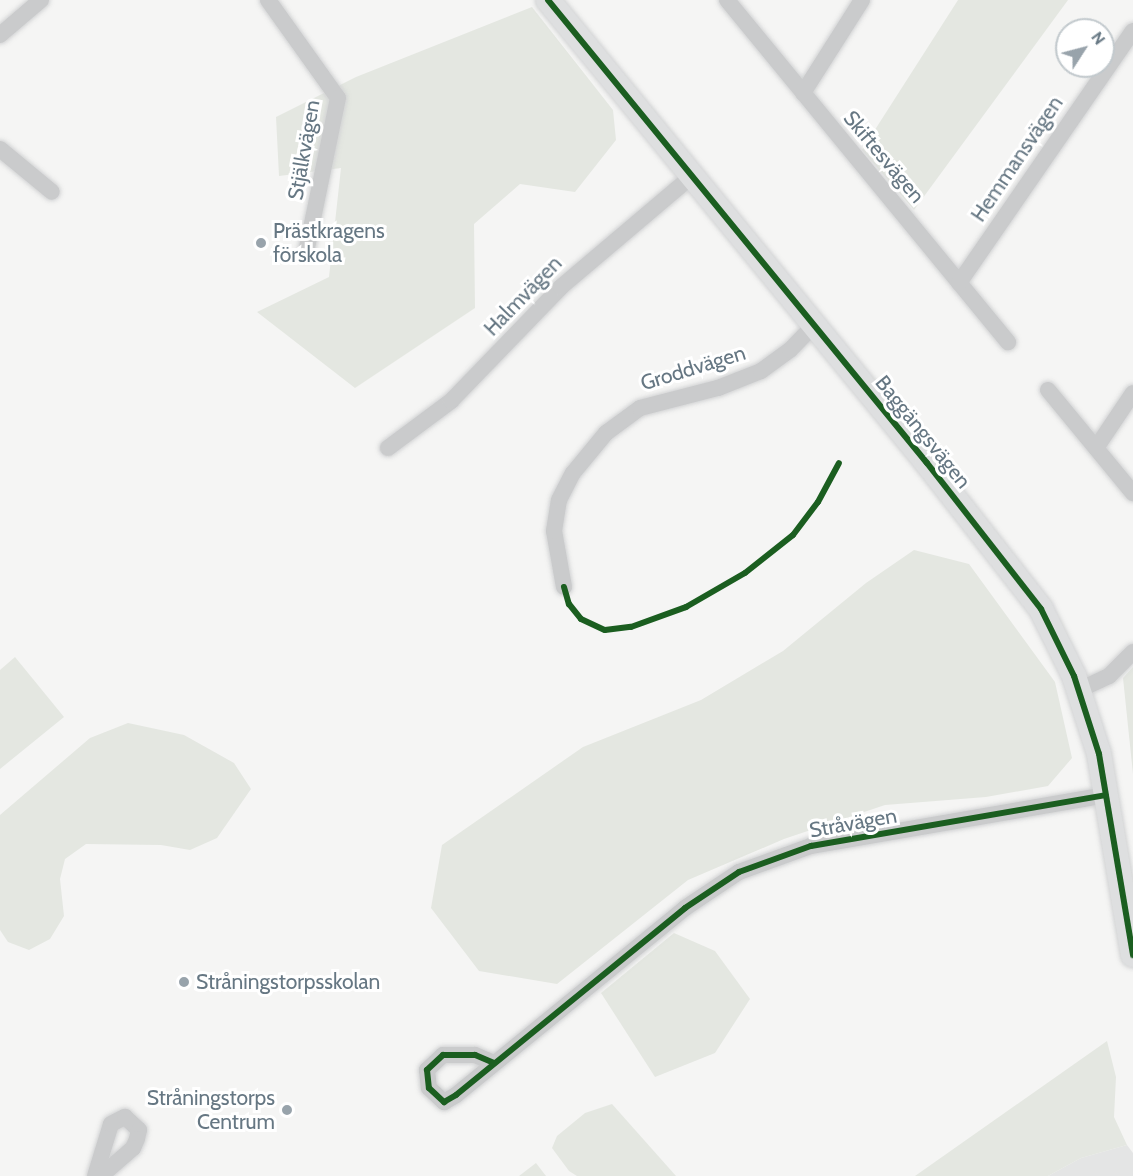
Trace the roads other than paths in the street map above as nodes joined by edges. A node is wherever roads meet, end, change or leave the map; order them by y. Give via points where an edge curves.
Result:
1 (41, 0) edge
2 (548, 0) edge
3 (727, 0) edge
4 (862, 0) edge
5 (271, 1) edge
6 (1133, 31) edge
7 (0, 35) edge
8 (803, 93) junction
9 (0, 149) edge
10 (693, 176) junction
11 (52, 192) dead end
12 (306, 253) dead end
13 (959, 283) junction
14 (814, 325) junction
15 (1008, 342) dead end
16 (1048, 390) dead end
17 (1133, 393) edge
18 (388, 448) dead end
19 (1096, 448) junction
20 (1133, 493) edge
21 (564, 587) dead end
22 (1133, 652) edge
23 (1079, 690) junction
24 (1106, 795) junction
25 (1133, 955) edge
26 (494, 1063) dead end
27 (95, 1176) edge
28 (100, 1176) edge

1 - 7 street
2 - 10 street, Baggängsvägen
3 - 8 street, Skiftesvägen
4 - 8 street
5 - 12 street, Stjälkvägen via 338,98
6 - 13 street, Hemmansvägen
8 - 13 street, Skiftesvägen
9 - 11 street
10 - 14 street, Baggängsvägen
10 - 18 street, Halmvägen via 569,279 451,401
13 - 15 street, Skiftesvägen
14 - 21 street, Groddvägen via 784,356 761,371 718,388 640,408 606,433 573,473 559,500 554,531
14 - 23 street, Baggängsvägen via 1012,568 1059,641
16 - 19 street
17 - 19 street
19 - 20 street
22 - 23 street via 1109,676
23 - 24 street, Baggängsvägen via 1099,754
24 - 25 street, Baggängsvägen
24 - 26 street, Stråvägen via 811,846 739,872 684,908
27 - 28 street via 106,1133 111,1124 125,1117 139,1130 137,1139 133,1148

